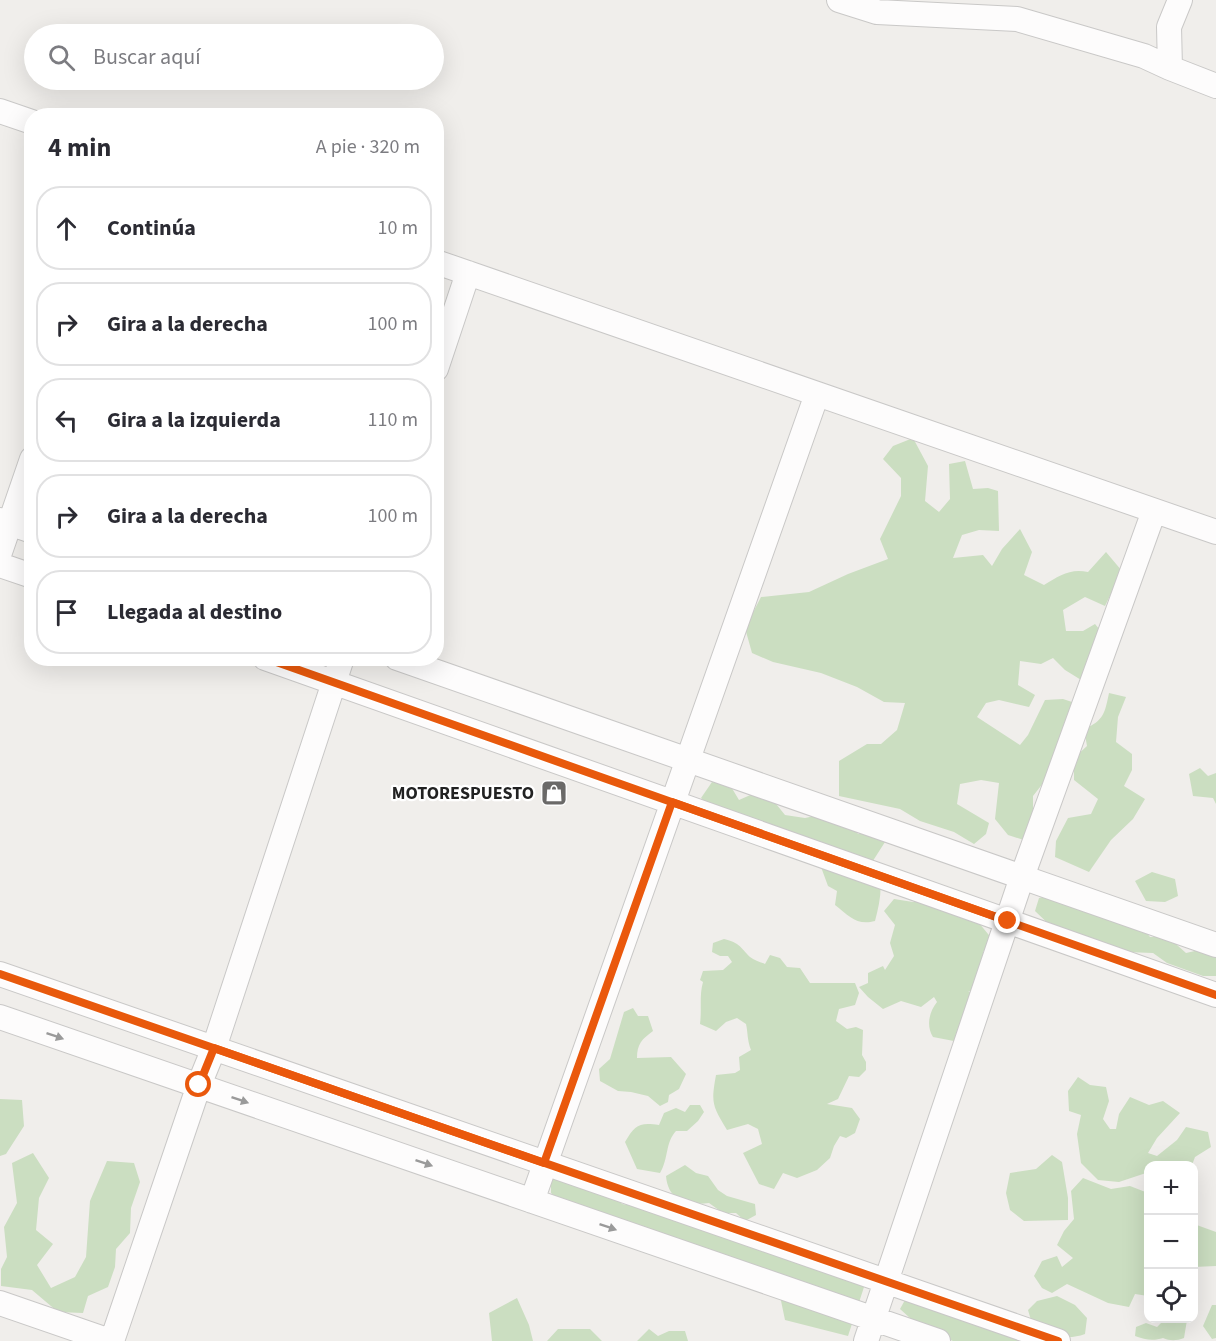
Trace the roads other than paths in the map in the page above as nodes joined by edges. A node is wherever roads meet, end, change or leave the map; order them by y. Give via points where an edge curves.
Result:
1 (839, 0) edge
2 (1180, 0) edge
3 (1170, 68) junction
4 (1216, 86) edge
5 (0, 111) edge
6 (24, 119) edge
7 (444, 265) edge
8 (468, 273) junction
9 (444, 345) edge
10 (817, 394) junction
11 (24, 488) edge
12 (1154, 511) junction
13 (14, 525) edge
14 (1216, 532) edge
15 (0, 552) edge
16 (0, 565) edge
17 (24, 573) edge
18 (287, 666) edge
19 (339, 666) edge
20 (420, 666) edge
21 (333, 683) junction
22 (687, 760) junction
23 (672, 802) junction
24 (1022, 877) junction
25 (1008, 921) junction
26 (1216, 945) edge
27 (0, 974) edge
28 (1216, 995) edge
29 (0, 1017) edge
30 (214, 1048) junction
31 (199, 1085) junction
32 (544, 1163) junction
33 (532, 1201) junction
34 (885, 1281) junction
35 (0, 1303) edge
36 (870, 1330) edge
37 (111, 1341) edge
38 (938, 1341) edge
39 (1058, 1341) edge

1 - 3 street via 877,12 1017,19 1144,56
2 - 3 street via 1169,27
3 - 4 street
5 - 6 street
7 - 8 street
8 - 9 street
8 - 10 street
10 - 12 street
10 - 22 street
11 - 13 street
12 - 14 street
12 - 24 street
13 - 15 street
16 - 17 street
18 - 21 street
19 - 21 street
20 - 22 street
21 - 23 street
21 - 30 street
22 - 23 street
22 - 24 street
23 - 25 street
23 - 32 street
24 - 25 street
24 - 26 street
25 - 28 street
25 - 34 street
27 - 30 street
29 -> 31 street
30 - 31 street
30 - 32 street
31 -> 33 street
31 - 37 street
32 - 33 street
32 - 34 street
33 -> 36 street
34 - 36 street
34 - 39 street
35 - 37 street
36 - 38 street

